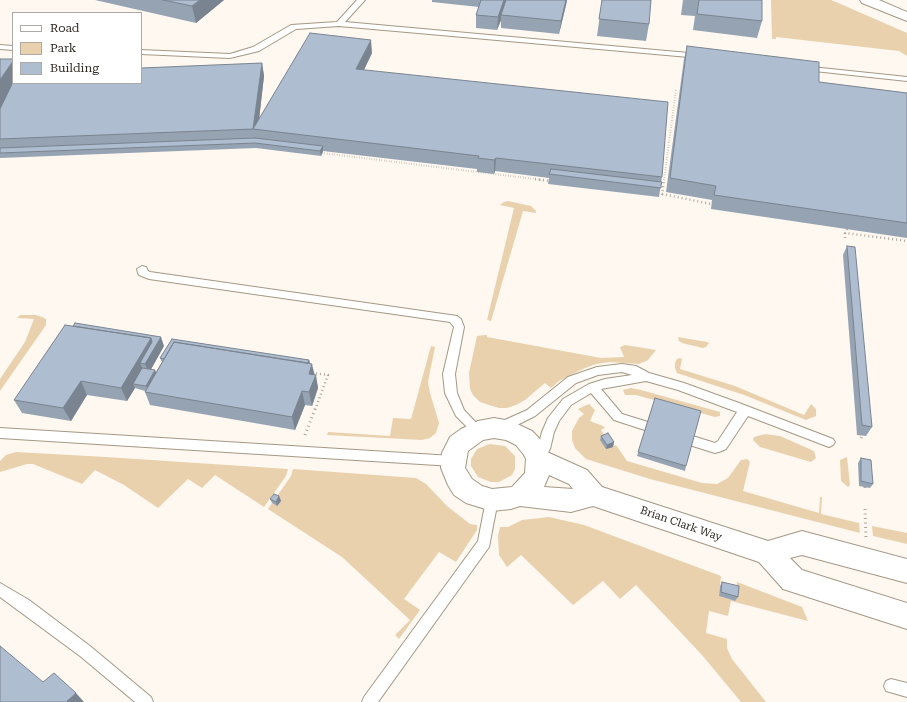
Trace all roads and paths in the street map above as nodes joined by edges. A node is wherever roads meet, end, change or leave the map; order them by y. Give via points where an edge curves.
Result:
1 (361, 0) edge
2 (868, 1) edge
3 (907, 17) edge
4 (339, 24) junction
5 (0, 48) edge
6 (12, 48) edge
7 (142, 52) edge
8 (710, 57) edge
9 (797, 67) edge
10 (907, 79) edge
11 (676, 90) dead end
12 (322, 154) edge
13 (549, 181) edge
14 (711, 204) dead end
15 (847, 229) edge
16 (845, 233) junction
17 (845, 240) dead end
18 (907, 241) edge
19 (142, 269) dead end
20 (310, 372) edge
21 (646, 377) junction
22 (593, 387) junction
23 (745, 410) junction
24 (486, 430) junction
25 (0, 433) edge
26 (303, 440) dead end
27 (829, 442) dead end
28 (538, 459) junction
29 (453, 461) junction
30 (520, 495) junction
31 (594, 495) junction
32 (492, 500) junction
33 (865, 509) dead end
34 (866, 538) dead end
35 (768, 553) junction
36 (907, 571) edge
37 (0, 589) edge
38 (907, 616) edge
39 (891, 686) dead end
40 (907, 690) edge
41 (146, 702) edge
42 (370, 702) edge

1 - 4 lane
2 - 3 street
4 - 7 lane via 294,27 256,49 230,56
4 - 8 lane
5 - 6 lane
9 - 10 lane
11 - 14 path via 661,194
12 - 13 path
15 - 16 path
16 - 17 path
16 - 18 path
19 - 24 lane via 143,273 149,275 453,320 459,327 449,374 451,393 460,413
20 - 26 path via 328,375
21 - 22 lane via 618,380
21 - 23 lane via 680,386
21 - 24 lane via 632,369 622,368 584,375 563,386 520,420
22 - 23 lane via 618,417 715,448 722,445
22 - 28 lane via 567,402 554,418
23 - 27 lane
24 - 28 street via 511,431 524,438 534,449
24 - 29 street via 469,436 459,444
25 - 29 lane
28 - 30 street via 537,476 531,486
28 - 31 street, Brian Clark Way via 578,477
29 - 32 street via 456,478 463,487 475,495
30 - 31 street via 571,500
30 - 32 street
31 - 35 street, Brian Clark Way
32 - 42 lane via 484,543
33 - 34 path
35 - 36 street via 802,543
35 - 38 street, Brian Clark Way via 793,580
37 - 41 lane via 30,609
39 - 40 lane

